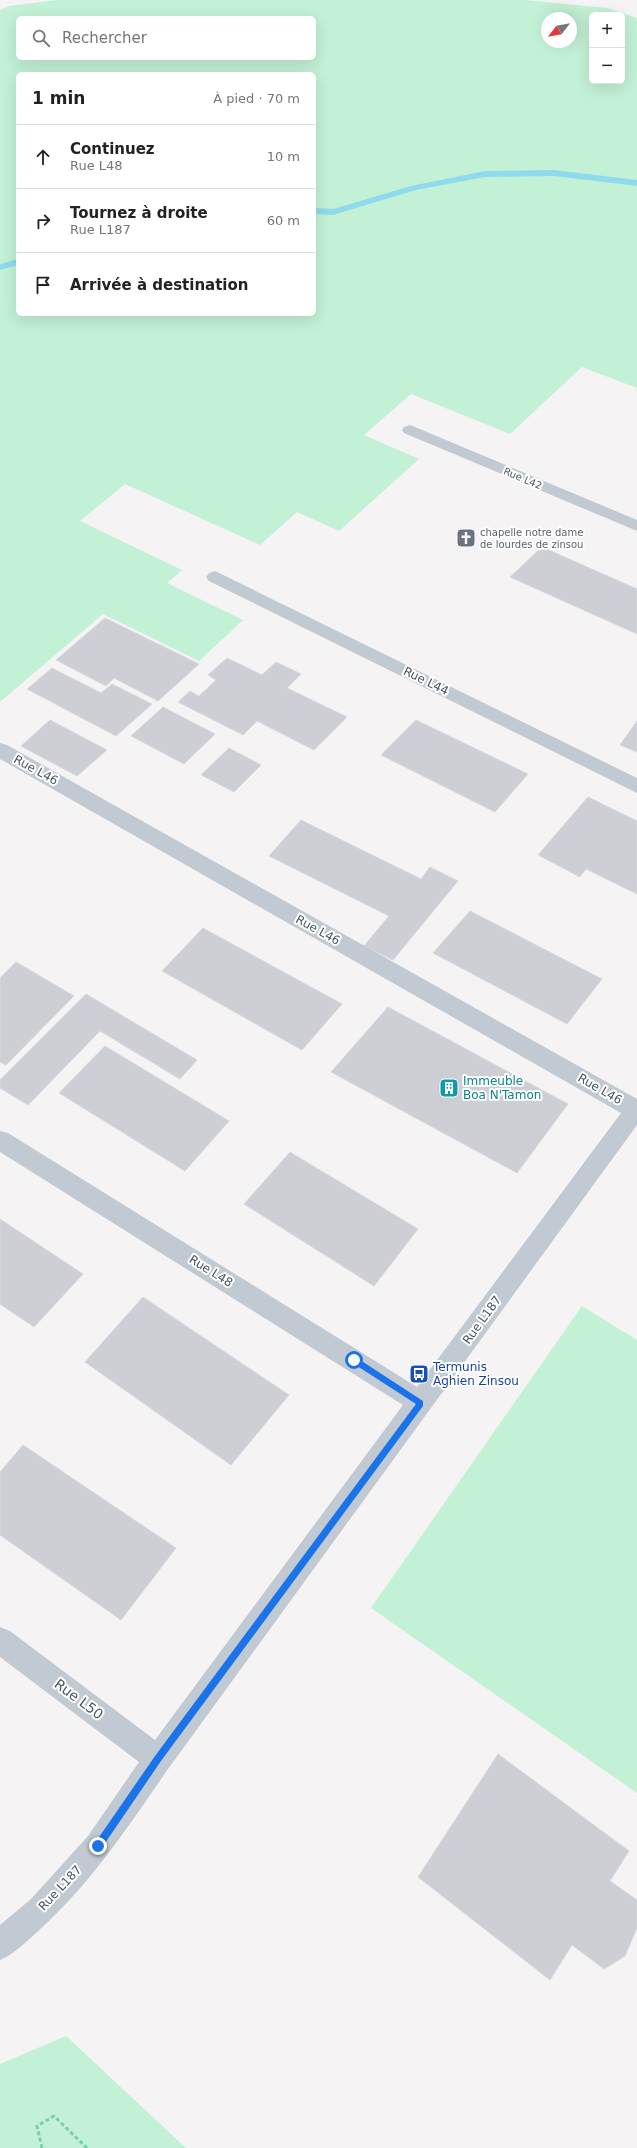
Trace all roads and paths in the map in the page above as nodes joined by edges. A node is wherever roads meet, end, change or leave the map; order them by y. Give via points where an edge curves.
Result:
1 (410, 430) dead end
2 (637, 526) edge
3 (215, 577) dead end
4 (0, 750) edge
5 (637, 786) edge
6 (637, 1110) edge
7 (0, 1140) edge
8 (421, 1403) junction
9 (0, 1640) edge
10 (158, 1758) junction
11 (0, 1945) edge
12 (42, 2148) edge
13 (87, 2148) edge

1 - 2 street, Rue L42
3 - 5 street, Rue L44
4 - 6 street, Rue L46
6 - 8 street, Rue L187
7 - 8 street, Rue L48
8 - 10 street, Rue L187
9 - 10 street, Rue L50
10 - 11 street, Rue L187 via 98,1846 41,1909
12 - 13 path via 37,2126 54,2116

